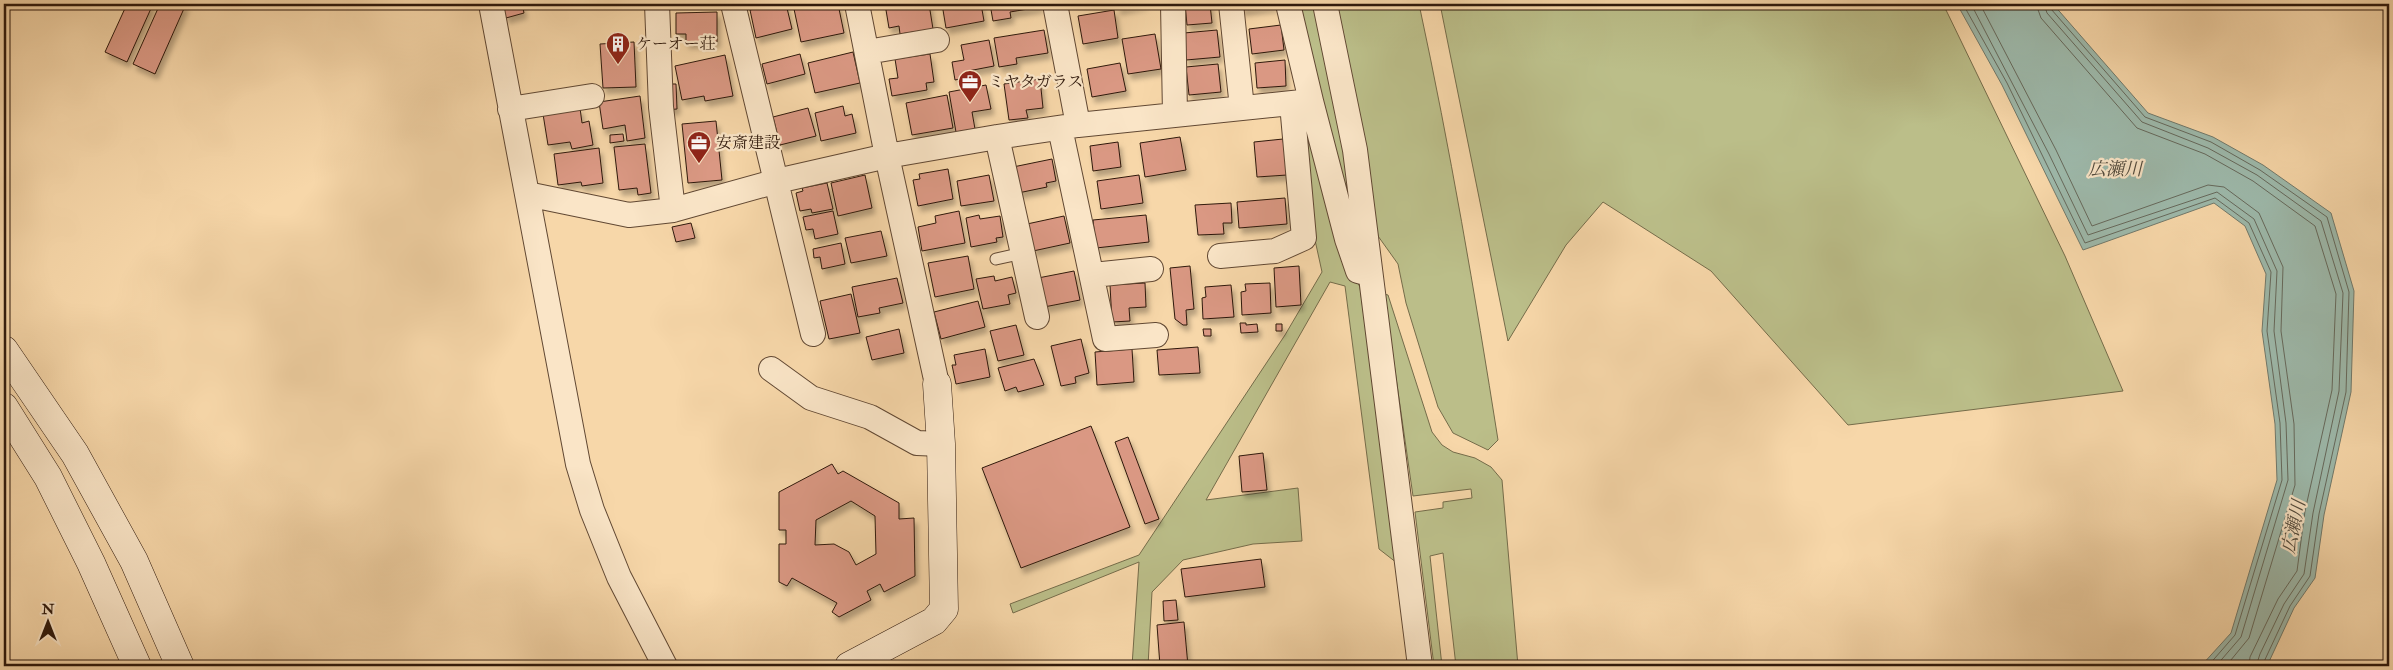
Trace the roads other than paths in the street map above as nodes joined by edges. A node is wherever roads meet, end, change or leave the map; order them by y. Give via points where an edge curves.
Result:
1 (491, 4) edge
2 (656, 4) edge
3 (733, 4) edge
4 (857, 4) edge
5 (1055, 4) edge
6 (1173, 4) edge
7 (1231, 4) edge
8 (1288, 4) edge
9 (1325, 4) edge
10 (937, 40) dead end
11 (867, 52) junction
12 (592, 96) dead end
13 (1301, 102) junction
14 (1242, 108) junction
15 (510, 109) junction
16 (1175, 115) junction
17 (1069, 126) junction
18 (997, 136) junction
19 (887, 156) junction
20 (777, 181) junction
21 (527, 194) junction
22 (673, 210) junction
23 (1023, 253) junction
24 (1220, 256) dead end
25 (996, 259) dead end
26 (1151, 269) dead end
27 (1371, 274) junction
28 (1093, 275) junction
29 (1037, 317) dead end
30 (813, 334) dead end
31 (1156, 335) dead end
32 (4, 350) edge
33 (771, 370) dead end
34 (937, 384) joint
35 (4, 406) edge
36 (941, 444) junction
37 (137, 666) edge
38 (180, 666) edge
39 (665, 666) edge
40 (849, 666) edge
41 (1420, 666) edge

1 - 15 street
2 - 22 street via 661,107
3 - 20 street
4 - 11 street
5 - 17 street
6 - 16 street
7 - 14 street
8 - 13 street
9 - 27 street via 1355,150
10 - 11 street
11 - 19 street
12 - 15 street
13 - 14 street
13 - 24 street via 1304,238 1275,251
13 - 27 street via 1358,271
14 - 16 street
15 - 21 street
16 - 17 street
17 - 18 street
17 - 28 street
18 - 19 street
18 - 23 street
19 - 20 street
19 - 34 street
20 - 22 street
20 - 30 street
21 - 22 street via 629,215
21 - 39 street via 578,464 592,510 619,577
23 - 25 lane
23 - 29 street
26 - 28 street
27 - 41 street
28 - 31 street via 1105,339
32 - 38 street via 75,454 134,561
33 - 36 street via 811,398 870,418 917,443
34 - 36 street
35 - 37 street via 48,477
36 - 40 street via 944,609 934,621

